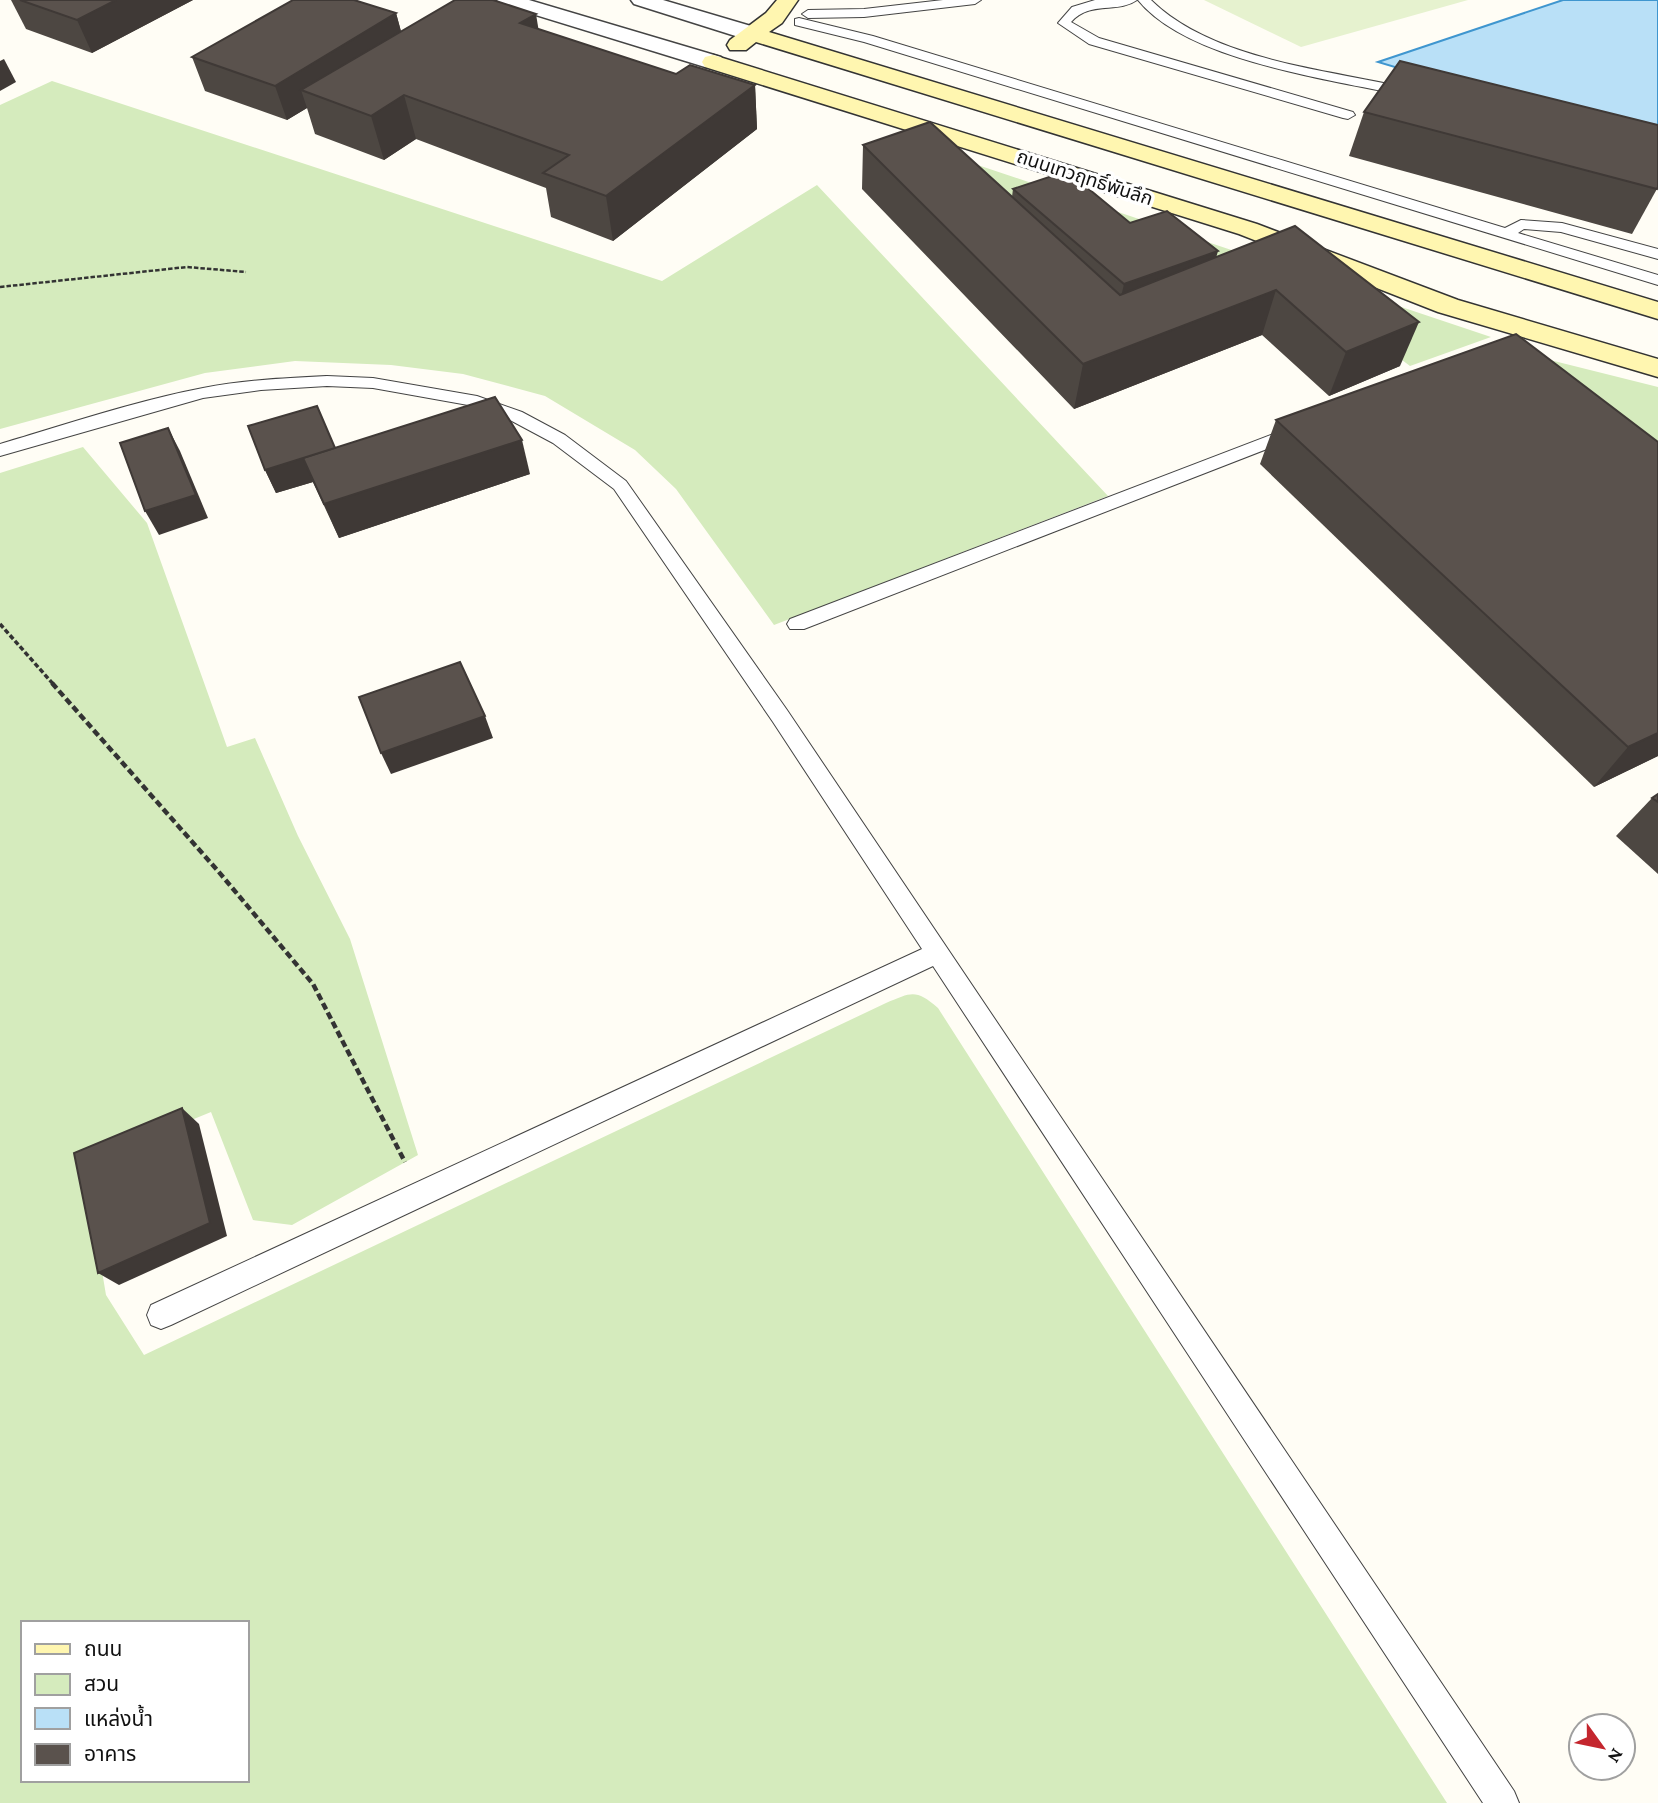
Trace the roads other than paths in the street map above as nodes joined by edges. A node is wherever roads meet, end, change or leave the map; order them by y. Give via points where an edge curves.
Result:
1 (507, 0) edge
2 (641, 0) edge
3 (788, 0) edge
4 (975, 0) edge
5 (1131, 0) edge
6 (1144, 0) edge
7 (805, 12) edge
8 (753, 34) junction
9 (786, 45) junction
10 (713, 62) junction
11 (1429, 97) edge
12 (1348, 115) dead end
13 (1505, 235) junction
14 (1658, 254) edge
15 (1658, 280) edge
16 (1523, 310) junction
17 (1658, 312) edge
18 (1658, 368) edge
19 (1318, 423) edge
20 (0, 450) edge
21 (797, 624) dead end
22 (938, 953) junction
23 (161, 1315) dead end
24 (1502, 1803) edge

1 - 10 street, ถนนเทวฤทธิ์พันลึก
2 - 8 street, ถนนเทวฤทธิ์พันลึก
3 - 8 street via 775,18
4 - 7 lane via 864,13
5 - 12 lane via 1079,7 1064,23 1094,41
6 - 11 lane via 1164,19 1190,33 1268,62
7 - 9 street via 788,33
7 - 13 lane via 1011,82
8 - 9 street, ถนนเทวฤทธิ์พันลึก
8 - 10 street
9 - 16 street, ถนนเทวฤทธิ์พันลึก
10 - 16 street, ถนนเทวฤทธิ์พันลึก via 1248,229 1448,306
13 - 14 lane via 1521,224 1562,228
13 - 15 lane
16 - 17 street, ถนนเทวฤทธิ์พันลึก
16 - 18 street, ถนนเทวฤทธิ์พันลึก
19 - 21 lane
20 - 22 lane via 203,393 327,381 373,383 471,400 516,416 559,439 620,485 643,516
22 - 23 lane
22 - 24 lane

